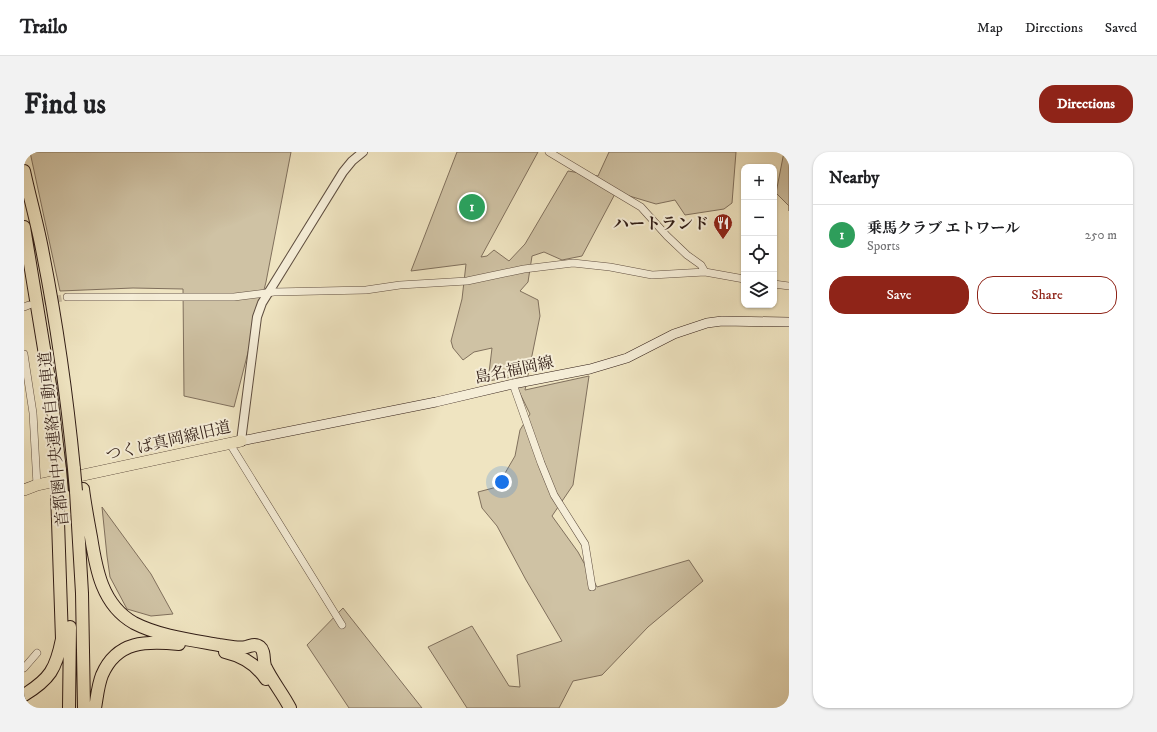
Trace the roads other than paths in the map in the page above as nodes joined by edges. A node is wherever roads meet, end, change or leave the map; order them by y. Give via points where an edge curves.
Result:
1 (363, 152) edge
2 (549, 152) edge
3 (24, 171) edge
4 (24, 227) edge
5 (706, 272) junction
6 (741, 278) edge
7 (777, 284) edge
8 (789, 286) edge
9 (268, 293) junction
10 (67, 297) tunnel mouth
11 (789, 322) edge
12 (24, 354) edge
13 (513, 384) junction
14 (241, 441) junction
15 (230, 444) junction
16 (37, 485) junction
17 (24, 490) edge
18 (79, 490) junction
19 (60, 492) junction
20 (592, 587) dead end
21 (342, 625) dead end
22 (37, 653) dead end
23 (24, 668) edge
24 (24, 695) edge
25 (70, 708) edge
26 (84, 708) edge
27 (95, 708) edge
28 (286, 708) edge
29 (290, 708) edge

1 - 9 street, つくば真岡線旧道 via 343,172
2 - 5 street via 642,207 667,236
3 - 18 highway, 首都圏中央連絡自動車道, bridge via 43,253
4 - 19 highway, 首都圏中央連絡自動車道, bridge via 50,385
5 - 6 street
5 - 9 street via 652,275 573,263 524,269 467,282 400,285 366,290
7 - 8 street
9 - 10 street via 234,297
9 - 14 street, つくば真岡線旧道 via 257,317
11 - 13 main road, 島名福岡線 via 707,323 674,334 627,358 609,364
12 - 16 street via 33,412
13 - 14 main road, 島名福岡線
13 - 20 street via 554,495 584,544
14 - 15 main road, つくば真岡線旧道
15 - 16 main road, つくば真岡線旧道
15 - 21 street
16 - 17 main road, つくば真岡線旧道
18 - 26 highway, 首都圏中央連絡自動車道
18 - 29 highway via 95,566 105,592 116,608 134,622 168,635 234,647 247,647 253,644 260,646 266,669
19 - 24 highway via 62,639 52,672 40,685
19 - 25 highway, 首都圏中央連絡自動車道 via 68,569
22 - 23 street
27 - 28 highway via 102,675 108,664 126,648 147,642 186,644 239,656 258,669

